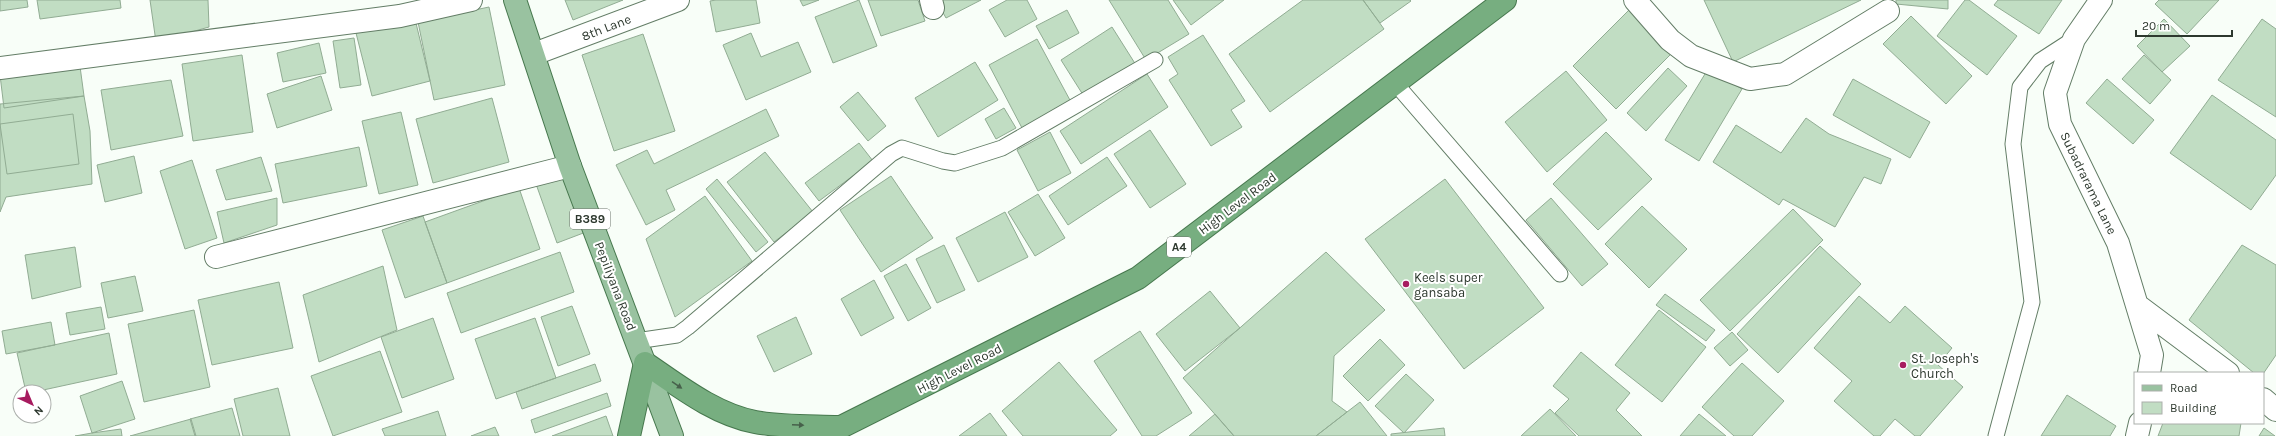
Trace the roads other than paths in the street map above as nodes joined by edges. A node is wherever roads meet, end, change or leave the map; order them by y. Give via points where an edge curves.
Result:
1 (470, 0) edge
2 (515, 0) edge
3 (678, 0) edge
4 (1505, 0) edge
5 (1635, 0) edge
6 (2101, 0) edge
7 (1888, 11) dead end
8 (2074, 39) junction
9 (534, 54) junction
10 (1154, 60) dead end
11 (0, 68) edge
12 (1395, 83) junction
13 (570, 166) junction
14 (216, 257) dead end
15 (1560, 274) dead end
16 (2137, 305) junction
17 (636, 341) junction
18 (645, 363) junction
19 (2149, 372) edge
20 (2227, 372) edge
21 (2264, 400) edge
22 (2276, 410) edge
23 (2140, 424) edge
24 (841, 427) junction
25 (629, 436) edge
26 (672, 436) edge
27 (819, 436) edge
28 (1996, 436) edge
29 (2137, 436) edge

1 - 11 street via 400,16
2 - 9 main road, Pepiliyana Road / B389
3 - 9 street, 8th Lane
4 - 12 highway, High Level Road / A4
5 - 7 street via 1670,40 1691,56 1750,79 1785,74
6 - 8 street, Subadrarama Lane
8 - 16 street, Subadrarama Lane via 2055,93 2060,124 2118,243
8 - 28 lane via 2040,61 2020,87 2013,144 2032,302
9 - 13 main road, Pepiliyana Road / B389
10 - 17 lane via 1002,148 955,163 902,148 891,154 677,335
12 - 15 lane
12 - 24 highway, High Level Road / A4 via 1138,278
13 - 14 street
13 - 17 main road, Pepiliyana Road / B389
16 - 19 street, Subadrarama Lane via 2152,355
16 - 20 street
17 - 18 main road, Pepiliyana Road / B389
18 -> 24 highway via 696,397 726,413 755,423
18 - 25 highway
18 - 26 main road, Pepiliyana Road / B389
21 - 22 street
23 - 29 street
24 - 27 highway, High Level Road / A4

